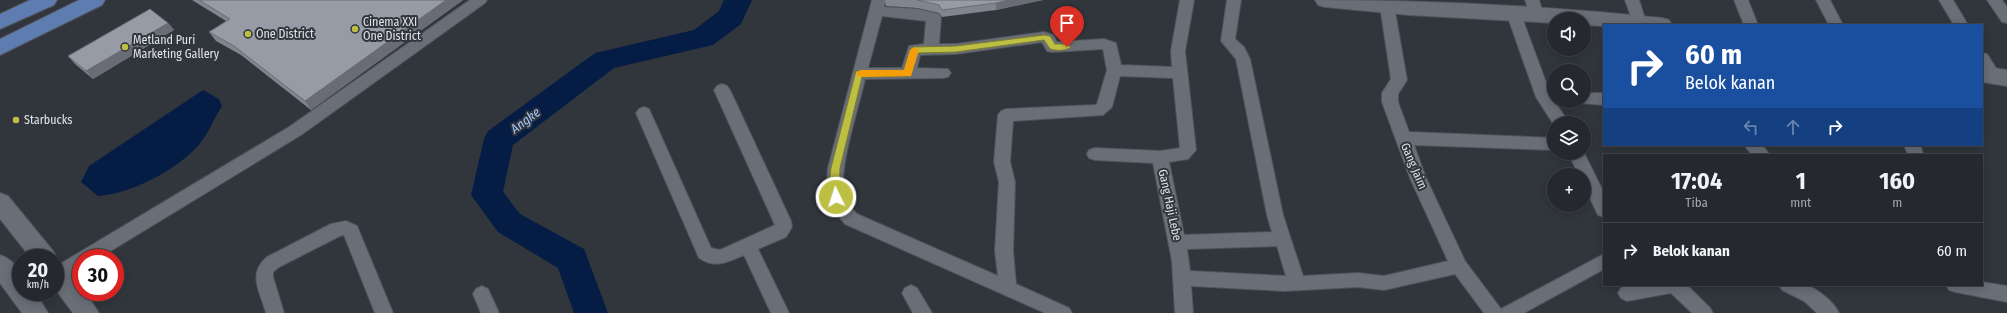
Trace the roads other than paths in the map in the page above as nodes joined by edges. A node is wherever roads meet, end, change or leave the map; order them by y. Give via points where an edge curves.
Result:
1 (47, 0) edge
2 (95, 0) edge
3 (480, 0) edge
4 (1187, 0) edge
5 (1234, 0) edge
6 (1632, 0) edge
7 (1741, 0) edge
8 (1823, 0) edge
9 (1946, 0) edge
10 (1994, 0) edge
11 (1337, 1) edge
12 (877, 6) edge
13 (1387, 6) junction
14 (1534, 7) edge
15 (1514, 12) junction
16 (2007, 18) edge
17 (0, 22) edge
18 (1639, 22) junction
19 (1654, 24) edge
20 (1751, 24) edge
21 (1835, 24) edge
22 (1960, 24) edge
23 (0, 48) edge
24 (931, 50) junction
25 (1983, 60) edge
26 (1114, 70) junction
27 (908, 73) junction
28 (943, 73) dead end
29 (1180, 73) junction
30 (859, 74) junction
31 (1994, 76) edge
32 (722, 90) dead end
33 (1547, 93) edge
34 (1591, 99) edge
35 (1603, 99) edge
36 (644, 113) dead end
37 (1402, 138) junction
38 (1547, 144) edge
39 (1753, 146) edge
40 (1095, 154) dead end
41 (1761, 154) edge
42 (1160, 157) junction
43 (1579, 160) edge
44 (0, 202) edge
45 (1603, 208) edge
46 (1282, 239) junction
47 (1178, 242) junction
48 (748, 246) junction
49 (37, 249) edge
50 (100, 249) edge
51 (1603, 262) edge
52 (0, 265) edge
53 (1459, 266) junction
54 (1182, 278) junction
55 (12, 279) edge
56 (1297, 283) junction
57 (64, 284) edge
58 (1668, 286) edge
59 (1675, 286) edge
60 (1790, 286) edge
61 (1962, 286) edge
62 (1008, 289) junction
63 (911, 293) dead end
64 (1627, 293) dead end
65 (482, 294) dead end
66 (2007, 294) edge
67 (87, 313) edge
68 (275, 313) edge
69 (384, 313) edge
70 (490, 313) edge
71 (780, 313) edge
72 (923, 313) edge
73 (1063, 313) edge
74 (1184, 313) edge
75 (1494, 313) edge
76 (1508, 313) edge
77 (1704, 313) edge
78 (1830, 313) edge

1 - 17 main road
2 - 23 main road
3 - 50 street via 300,127
4 - 29 street, Gang Haji Lebe via 1178,51
5 - 46 street via 1234,15 1229,26 1228,41 1239,51 1248,77
6 - 18 street
7 - 20 street
8 - 21 street
9 - 22 street
10 - 16 street
11 - 13 main road
12 - 24 street via 934,18
12 - 30 street
13 - 15 main road
13 - 37 street, Gang Jaim via 1399,80 1390,93 1390,102
14 - 15 main road
14 - 18 main road
15 - 33 street
18 - 19 main road
24 - 26 street via 1044,38 1047,38 1055,48 1104,44 1111,48
24 - 27 street via 914,50
25 - 31 street
26 - 29 street
26 - 62 street via 1104,107 1098,111 1006,114 1002,162 1008,182 1004,251
27 - 28 street
27 - 30 street
29 - 42 street, Gang Haji Lebe via 1188,150 1182,155
30 - 62 street via 834,183 836,197 842,209 851,219
32 - 48 street via 783,221 784,227 780,232
34 - 35 street
36 - 48 street via 705,253 711,257 721,257
37 - 38 street
37 - 53 street, Gang Jaim
39 - 41 street
40 - 42 street
42 - 47 street, Gang Haji Lebe
43 - 45 street
44 - 49 main road
46 - 47 street
46 - 56 street
47 - 54 street, Gang Haji Lebe
48 - 71 street
51 - 76 street
52 - 55 main road
53 - 56 street via 1384,283 1358,280
53 - 75 street, Gang Jaim
54 - 56 street
54 - 74 street, Gang Haji Lebe
57 - 67 main road
58 - 64 street
59 - 77 street
60 - 78 street via 1810,296
61 - 66 street
62 - 73 street
63 - 72 street
65 - 70 street
68 - 69 street via 264,277 265,269 273,262 337,229 346,228 351,231

